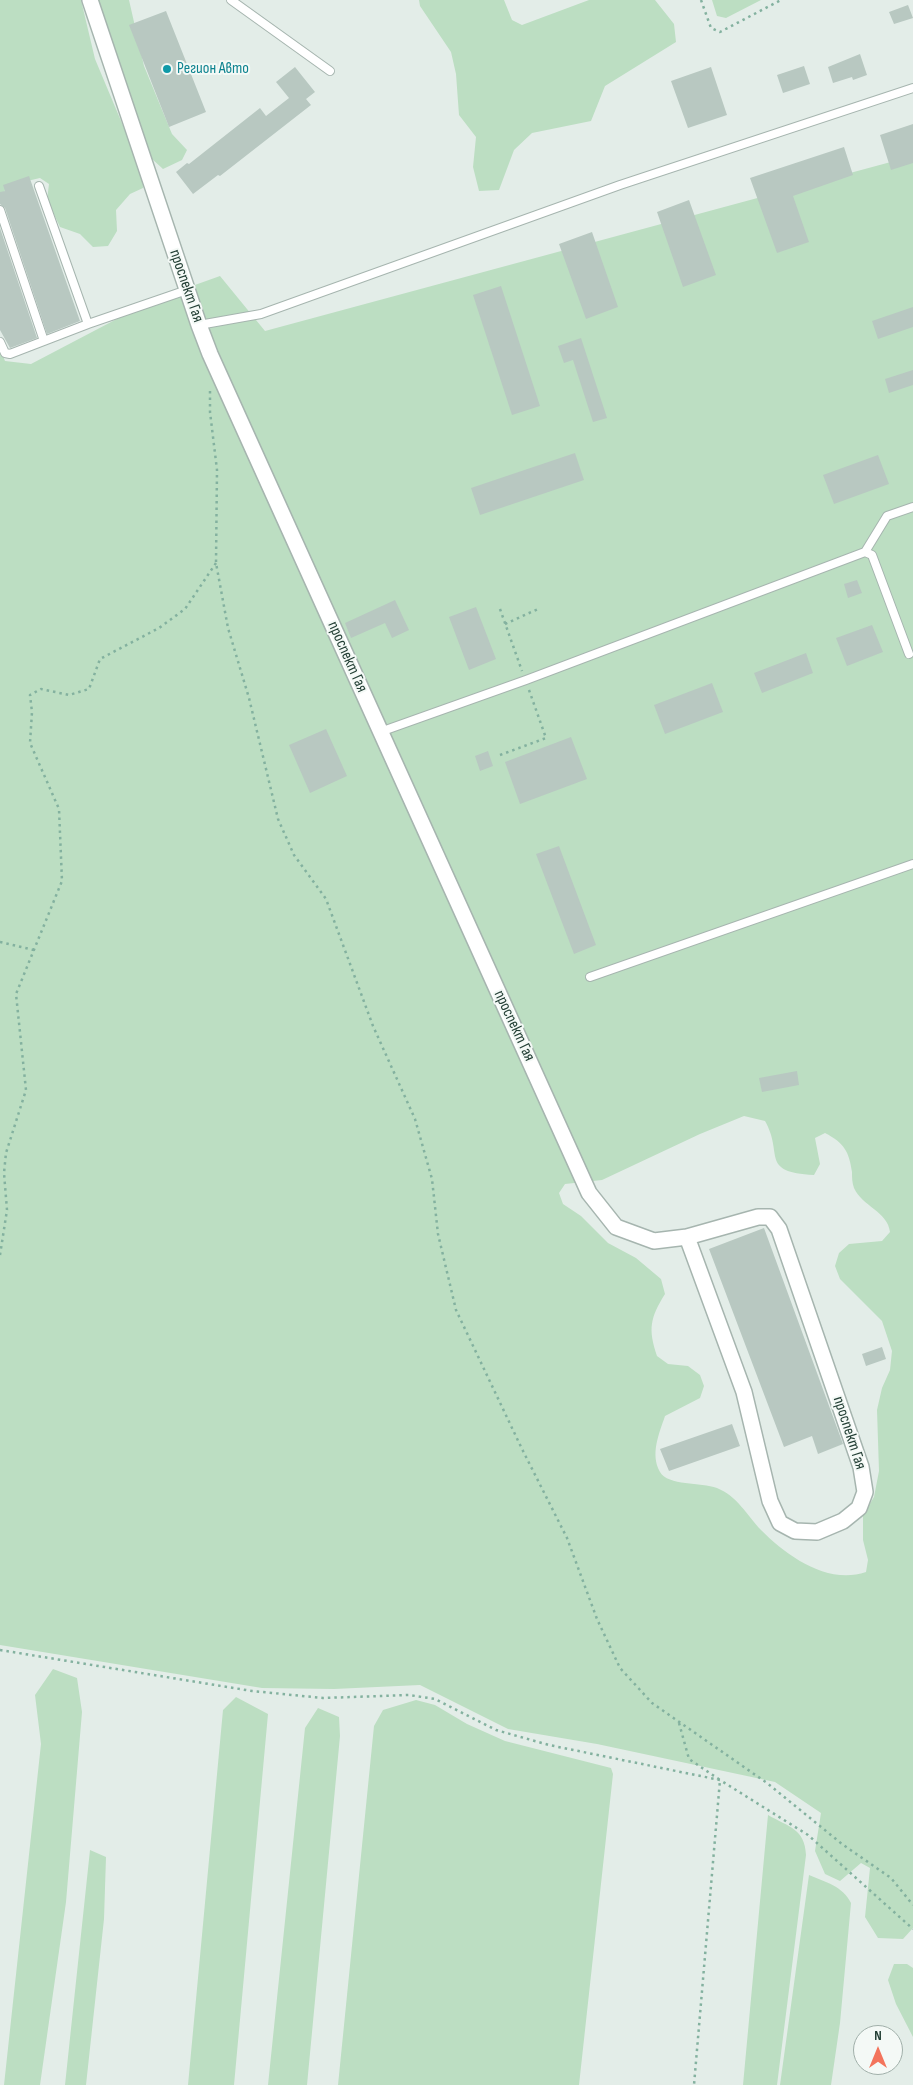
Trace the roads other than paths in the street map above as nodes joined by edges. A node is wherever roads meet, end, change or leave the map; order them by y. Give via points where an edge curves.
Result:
1 (90, 0) edge
2 (231, 0) edge
3 (330, 72) dead end
4 (913, 88) edge
5 (39, 186) dead end
6 (0, 210) edge
7 (187, 290) junction
8 (88, 324) junction
9 (199, 325) junction
10 (44, 341) junction
11 (0, 342) edge
12 (913, 507) edge
13 (865, 552) junction
14 (909, 654) dead end
15 (380, 732) junction
16 (913, 864) edge
17 (590, 977) dead end
18 (688, 1238) junction

1 - 7 street, проспект Гая
2 - 3 lane
4 - 9 lane via 620,185 261,314
5 - 8 lane
6 - 10 lane
7 - 8 lane
7 - 9 street, проспект Гая
8 - 10 lane
9 - 15 street, проспект Гая
10 - 11 lane via 10,354 5,353
12 - 13 lane via 887,516
13 - 14 lane via 872,555
13 - 15 lane
15 - 18 street, проспект Гая via 589,1193 616,1227 654,1241
16 - 17 lane
18 - 18 street, проспект Гая via 758,1216 770,1216 779,1229 861,1467 865,1492 859,1508 843,1521 817,1532 795,1531 780,1523 770,1501 744,1392

